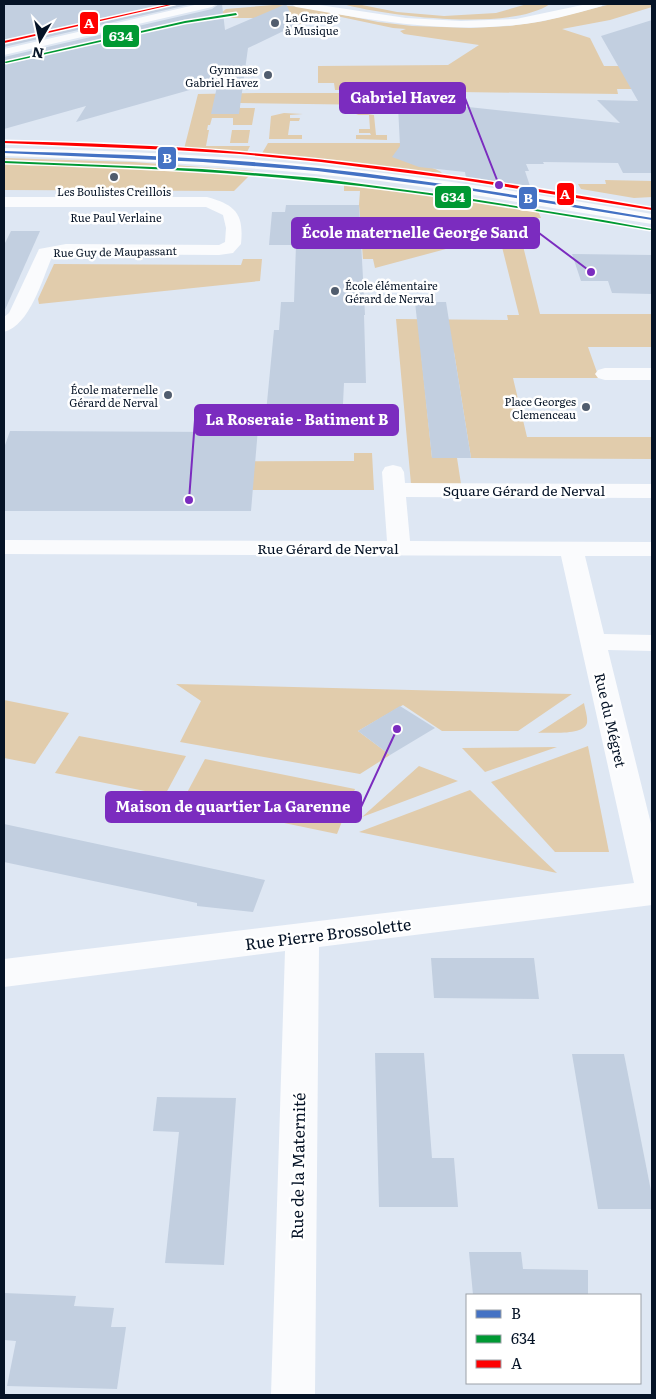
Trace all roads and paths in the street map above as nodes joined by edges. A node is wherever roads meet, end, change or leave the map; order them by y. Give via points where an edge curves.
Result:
1 (212, 4) edge
2 (234, 4) edge
3 (296, 4) edge
4 (333, 4) edge
5 (560, 4) edge
6 (598, 4) edge
7 (183, 12) junction
8 (4, 52) edge
9 (4, 152) edge
10 (4, 202) edge
11 (226, 211) junction
12 (4, 217) edge
13 (652, 219) edge
14 (4, 327) edge
15 (4, 347) edge
16 (605, 374) dead end
17 (652, 374) edge
18 (652, 491) edge
19 (4, 547) edge
20 (399, 548) junction
21 (571, 549) junction
22 (652, 549) edge
23 (593, 642) junction
24 (652, 642) edge
25 (652, 892) edge
26 (302, 936) junction
27 (4, 973) edge
28 (292, 1395) edge

1 - 7 street
2 - 7 street
3 - 6 street via 396,21 459,25 518,22
4 - 5 street via 404,18 467,21 530,15
7 - 8 street
9 - 13 street via 162,157 319,170 483,191
10 - 11 street via 198,202 214,204
11 - 12 street, Rue Paul Verlaine via 203,217
11 - 14 street, Rue Guy de Maupassant via 235,221 232,244 227,249 66,249 45,253 17,316
14 - 15 street via 8,334
16 - 17 street
18 - 20 street, Square Gérard de Nerval via 394,481
19 - 20 street, Rue Gérard de Nerval
20 - 21 street, Rue Gérard de Nerval
21 - 22 street, Rue Gérard de Nerval
21 - 23 street, Rue du Mégret
23 - 24 street
23 - 25 street, Rue du Mégret
25 - 26 street, Rue Pierre Brossolette
26 - 27 street, Rue Pierre Brossolette
26 - 28 street, Rue de la Maternité

